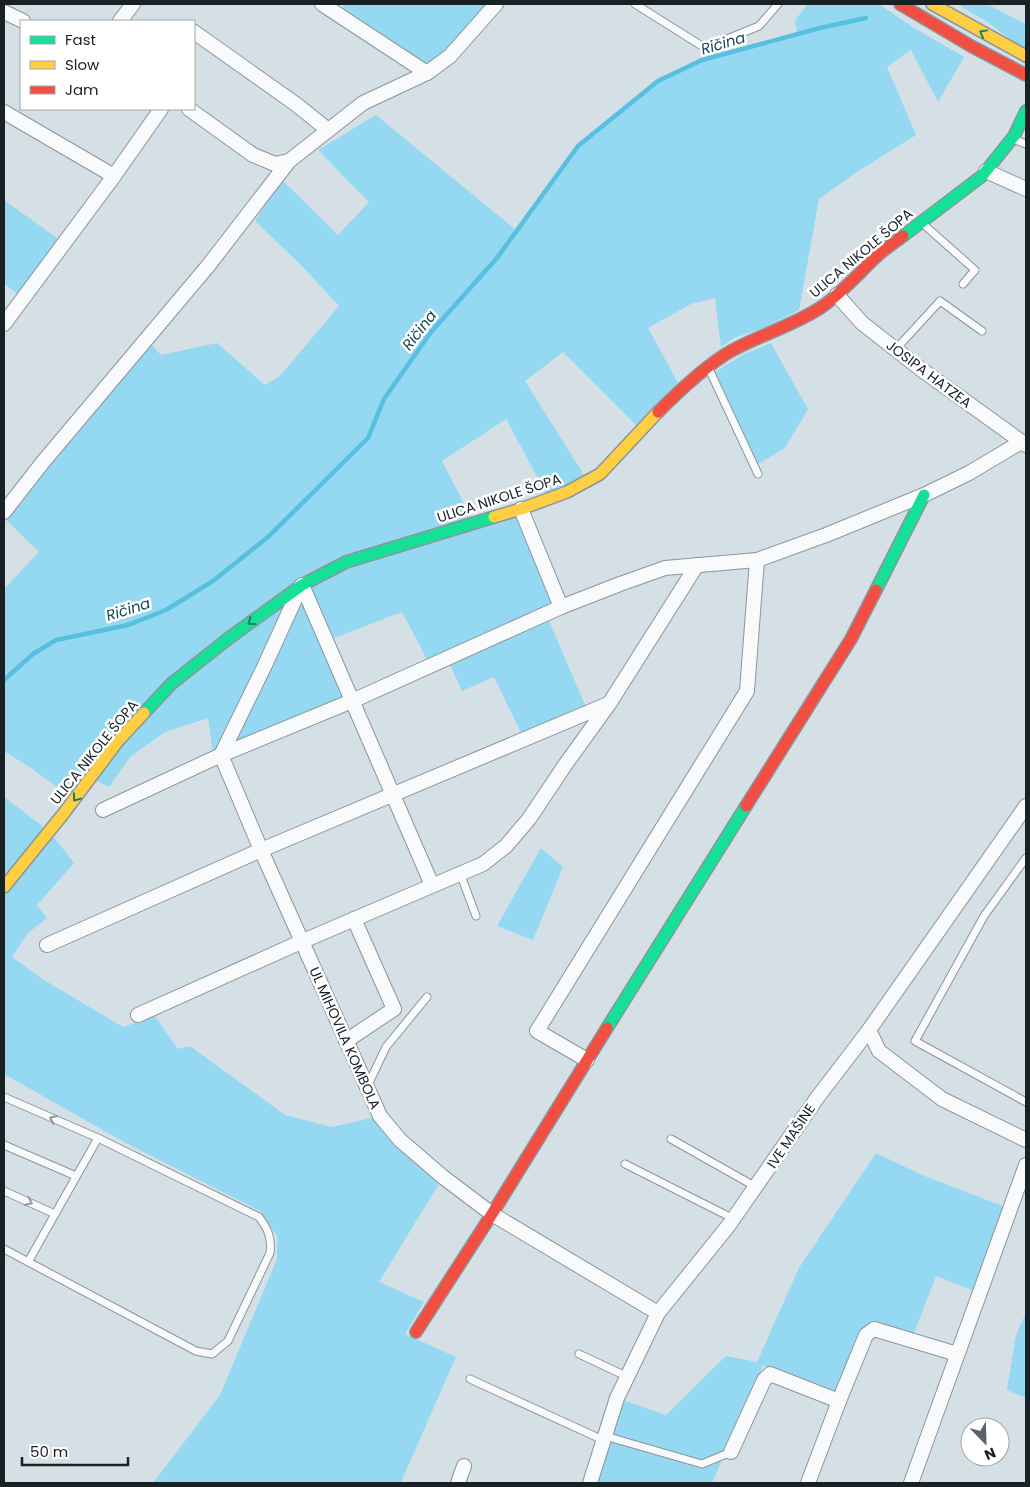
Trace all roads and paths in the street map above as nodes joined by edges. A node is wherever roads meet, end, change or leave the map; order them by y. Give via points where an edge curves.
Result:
1 (132, 4) edge
2 (322, 4) edge
3 (496, 4) edge
4 (635, 4) edge
5 (778, 4) edge
6 (900, 4) edge
7 (932, 4) edge
8 (4, 12) edge
9 (21, 20) edge
10 (121, 20) edge
11 (195, 33) edge
12 (1026, 56) edge
13 (427, 73) junction
14 (1026, 75) edge
15 (160, 110) edge
16 (190, 110) edge
17 (1026, 111) edge
18 (4, 112) edge
19 (328, 130) junction
20 (1019, 130) edge
21 (1026, 144) edge
22 (289, 161) junction
23 (986, 171) junction
24 (114, 176) junction
25 (1026, 189) edge
26 (921, 223) junction
27 (963, 284) dead end
28 (837, 295) junction
29 (4, 324) edge
30 (982, 331) dead end
31 (896, 349) junction
32 (708, 367) junction
33 (1024, 444) edge
34 (758, 474) dead end
35 (924, 495) junction
36 (521, 509) junction
37 (4, 512) edge
38 (758, 560) junction
39 (697, 565) junction
40 (296, 589) junction
41 (561, 607) junction
42 (352, 701) junction
43 (609, 704) junction
44 (221, 755) junction
45 (392, 794) junction
46 (1026, 806) edge
47 (102, 810) dead end
48 (261, 850) junction
49 (1026, 858) edge
50 (460, 873) junction
51 (432, 886) junction
52 (4, 887) edge
53 (476, 916) dead end
54 (354, 919) junction
55 (303, 941) junction
56 (47, 945) dead end
57 (427, 997) dead end
58 (138, 1015) dead end
59 (869, 1030) junction
60 (346, 1041) junction
61 (587, 1060) junction
62 (367, 1087) junction
63 (4, 1097) edge
64 (1026, 1102) edge
65 (98, 1138) junction
66 (671, 1139) dead end
67 (1026, 1140) edge
68 (4, 1145) edge
69 (625, 1164) dead end
70 (1026, 1164) edge
71 (76, 1176) junction
72 (756, 1187) junction
73 (4, 1191) edge
74 (55, 1214) junction
75 (492, 1214) junction
76 (734, 1218) junction
77 (4, 1249) edge
78 (28, 1262) junction
79 (658, 1313) junction
80 (416, 1332) dead end
81 (579, 1354) dead end
82 (957, 1354) junction
83 (628, 1377) junction
84 (470, 1379) dead end
85 (839, 1401) junction
86 (604, 1438) junction
87 (731, 1452) joint
88 (464, 1466) dead end
89 (458, 1483) edge
90 (590, 1483) edge
91 (808, 1483) edge
92 (911, 1483) edge

1 - 10 street
2 - 13 street
3 - 13 street via 450,56
4 - 5 lane via 705,48 759,26
6 - 14 street
12 -> 7 street
8 - 9 street
11 - 19 street
13 - 19 street via 363,103
15 - 24 street
16 - 22 street via 253,156 274,164
17 - 20 street, ULICA NIKOLE ŠOPA
18 - 24 street
19 - 22 street
20 - 21 lane
20 - 23 street, ULICA NIKOLE ŠOPA
22 - 37 street via 208,266
23 - 25 street
23 - 26 street, ULICA NIKOLE ŠOPA
24 - 29 street
26 - 27 lane via 975,270
26 - 28 street, ULICA NIKOLE ŠOPA via 878,255
28 - 31 street, JOSIPA HATZEA via 862,323
28 - 32 street, ULICA NIKOLE ŠOPA via 820,308 731,351
30 - 31 lane via 940,301
31 - 33 street, JOSIPA HATZEA
32 - 34 lane
32 - 36 street, ULICA NIKOLE ŠOPA via 668,402 600,474 567,492
33 - 35 street
35 - 38 street
35 - 61 street via 851,639
36 - 40 street, ULICA NIKOLE ŠOPA via 346,562
36 - 41 street
38 - 39 street
38 - 61 street via 746,691 537,1031
39 - 41 street via 665,568
39 - 43 street
40 - 42 street
40 - 44 street via 265,665
40 -> 52 street, ULICA NIKOLE ŠOPA via 170,684 118,741
41 - 42 street
42 - 44 street
42 - 45 street
43 - 45 street
43 - 50 street via 529,819 506,846 483,864
44 - 47 street
44 - 48 street, UL MIHOVILA KOMBOLA
45 - 48 street
45 - 51 street
46 - 59 street, IVE MAŠINE
48 - 55 street, UL MIHOVILA KOMBOLA
48 - 56 street
49 - 64 lane via 984,916 915,1041
50 - 51 street
50 - 53 lane
51 - 54 street
54 - 55 street
54 - 60 street via 394,1009
55 - 58 street
55 - 60 street, UL MIHOVILA KOMBOLA
57 - 62 lane via 386,1047
59 - 67 street via 879,1051 942,1099
59 - 72 street, IVE MAŠINE
60 - 62 street, UL MIHOVILA KOMBOLA
61 - 75 street
62 - 75 street, UL MIHOVILA KOMBOLA via 380,1116 400,1140
65 -> 63 lane
65 - 71 lane
65 - 78 lane via 259,1217 268,1230 270,1253 228,1341 212,1354 196,1351
66 - 72 lane
68 - 71 lane
69 - 76 lane
70 - 82 street
71 - 74 lane
72 - 76 street, IVE MAŠINE
73 -> 74 lane
74 - 78 lane
75 - 79 street, UL MIHOVILA KOMBOLA
75 - 80 street
76 - 79 street, IVE MAŠINE
77 - 78 lane
79 - 83 street, IVE MAŠINE
81 - 83 lane
82 - 85 street via 874,1329 866,1335
82 - 92 street
83 - 86 street, IVE MAŠINE via 617,1398
84 - 86 lane
85 - 87 street via 770,1374 764,1380
85 - 91 street
86 - 87 lane via 702,1464
86 - 90 street, IVE MAŠINE
88 - 89 street

